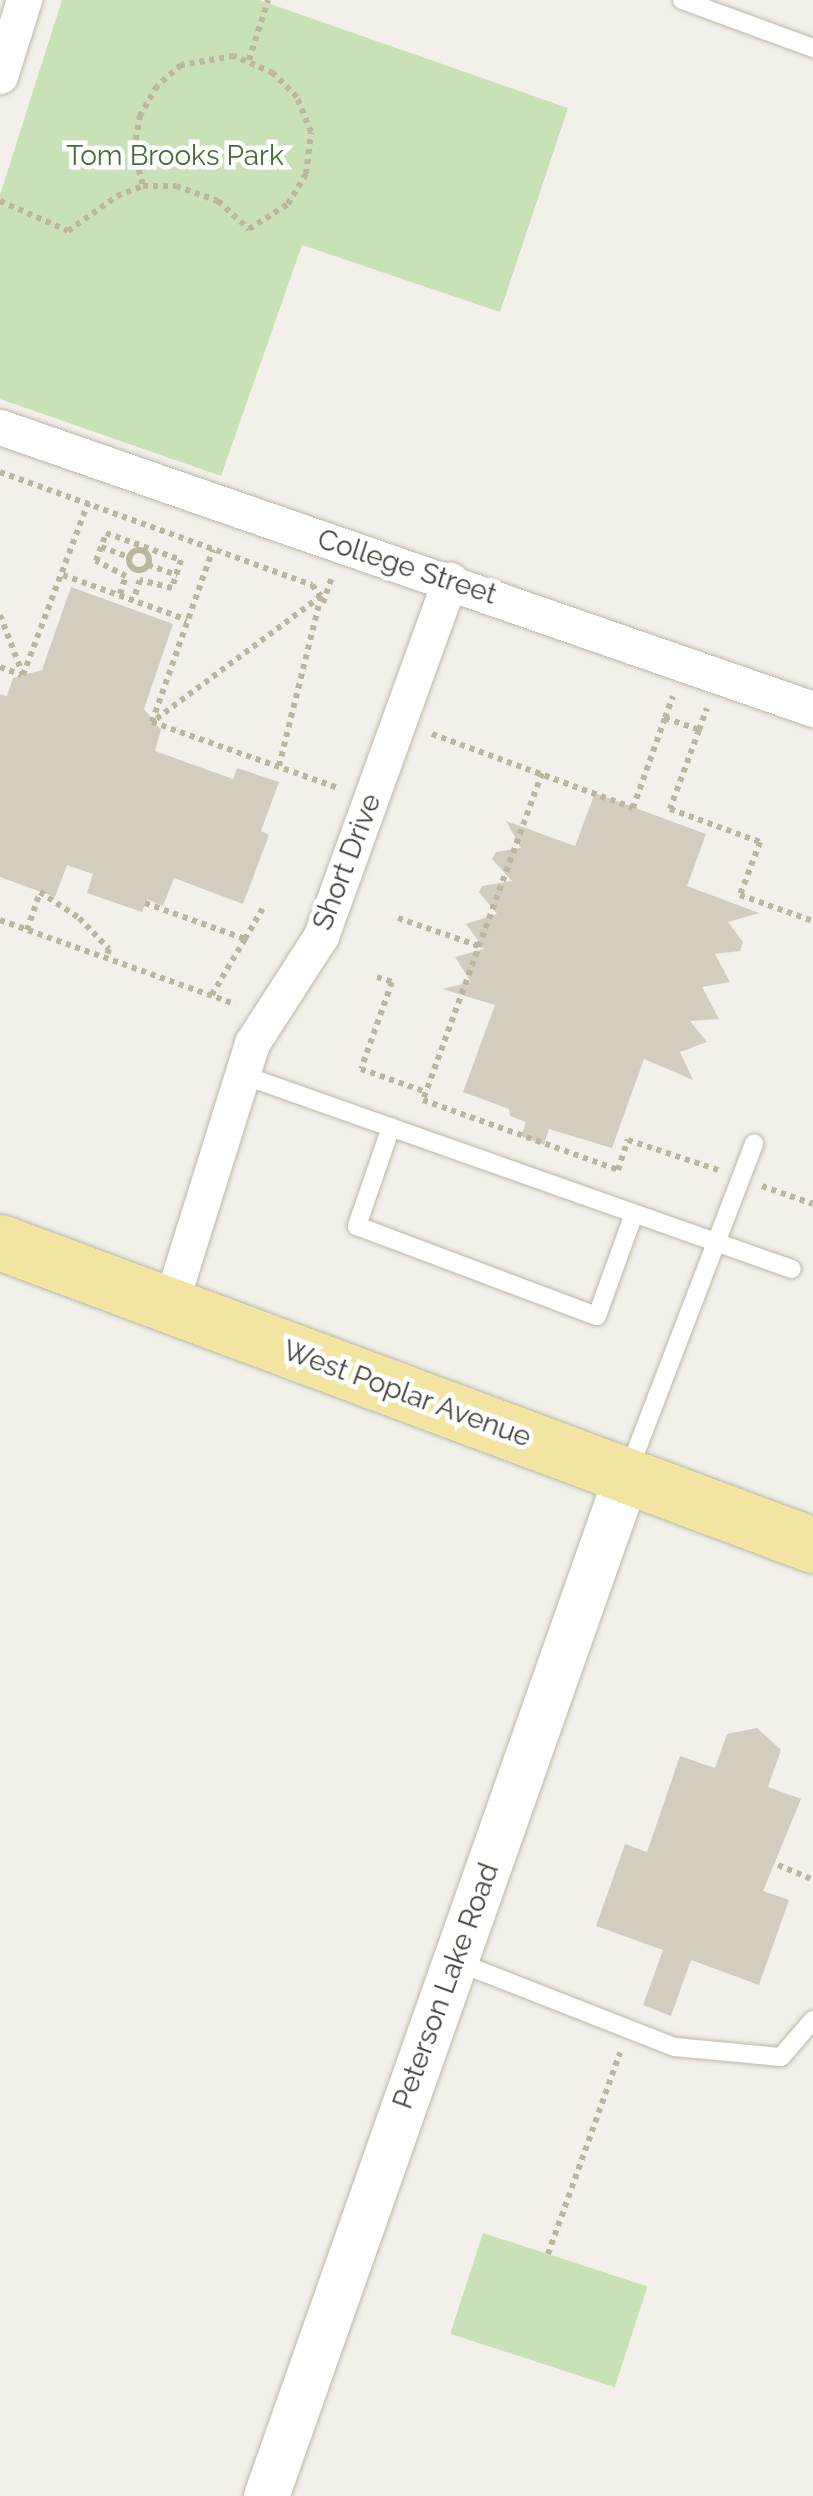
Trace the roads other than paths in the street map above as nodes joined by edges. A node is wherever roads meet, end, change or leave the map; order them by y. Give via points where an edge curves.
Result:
1 (24, 0) edge
2 (682, 0) edge
3 (813, 48) edge
4 (0, 76) edge
5 (0, 428) edge
6 (450, 580) junction
7 (813, 708) edge
8 (240, 1074) junction
9 (390, 1127) junction
10 (754, 1143) dead end
11 (634, 1214) junction
12 (0, 1242) edge
13 (716, 1242) junction
14 (792, 1269) dead end
15 (170, 1306) junction
16 (626, 1477) junction
17 (813, 1545) edge
18 (455, 1961) junction
19 (813, 2020) edge
20 (266, 2496) edge

1 - 4 street
2 - 3 lane
5 - 6 street, College Street
6 - 7 street, College Street
6 - 8 street, Short Drive via 321,936 264,1015
8 - 9 lane
8 - 15 street, Short Drive
9 - 11 lane
9 - 11 lane via 357,1226 597,1316
10 - 13 lane
11 - 13 lane
12 - 15 main road, West Poplar Avenue
13 - 14 lane
13 - 16 lane
15 - 16 main road, West Poplar Avenue
16 - 17 main road, West Poplar Avenue
16 - 18 street, Peterson Lake Road
18 - 19 lane via 675,2046 782,2057
18 - 20 street, Peterson Lake Road

